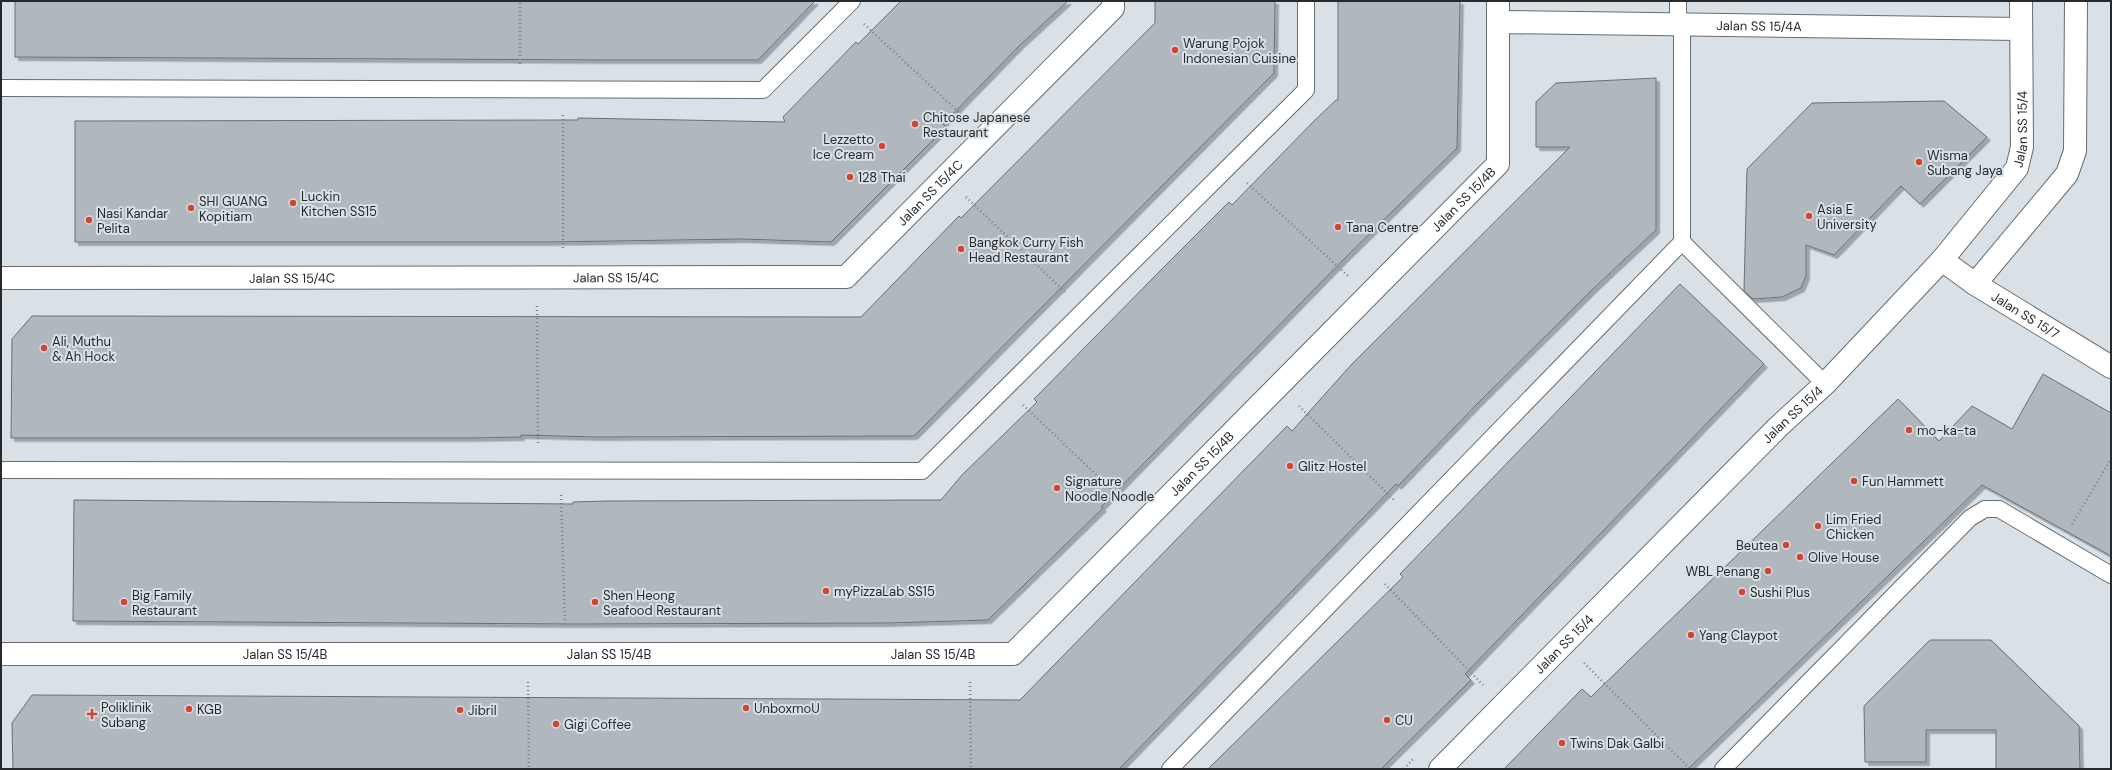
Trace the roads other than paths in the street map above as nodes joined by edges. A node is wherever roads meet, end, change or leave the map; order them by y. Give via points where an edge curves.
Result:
1 (1113, 1) edge
2 (1306, 1) edge
3 (1678, 1) edge
4 (2021, 1) edge
5 (2076, 1) edge
6 (849, 4) edge
7 (1498, 12) edge
8 (1680, 26) junction
9 (2020, 29) junction
10 (1, 88) edge
11 (1682, 242) junction
12 (1942, 260) junction
13 (1, 278) edge
14 (1975, 284) junction
15 (2111, 367) edge
16 (1825, 384) junction
17 (1, 470) edge
18 (2111, 576) edge
19 (1, 654) edge
20 (1170, 769) edge
21 (1440, 769) edge
22 (1723, 769) edge

1 - 13 street, Jalan SS 15/4C via 1113,8 846,277
2 - 17 lane via 1306,90 922,470
3 - 8 lane
4 - 9 street, Jalan SS 15/4
5 - 14 street via 2075,151 2072,162 2067,174
6 - 10 lane via 763,90
7 - 8 street, Jalan SS 15/4A
7 - 19 street, Jalan SS 15/4B via 1498,164 1013,654
8 - 9 street, Jalan SS 15/4A
8 - 11 lane
9 - 12 street, Jalan SS 15/4 via 2022,140 2017,168
11 - 16 lane
11 - 20 lane
12 - 14 street, Jalan SS 15/7
12 - 16 street, Jalan SS 15/4
14 - 15 street, Jalan SS 15/7
16 - 21 street, Jalan SS 15/4 via 1773,433
18 - 22 lane via 2000,510 1985,509 1970,518

